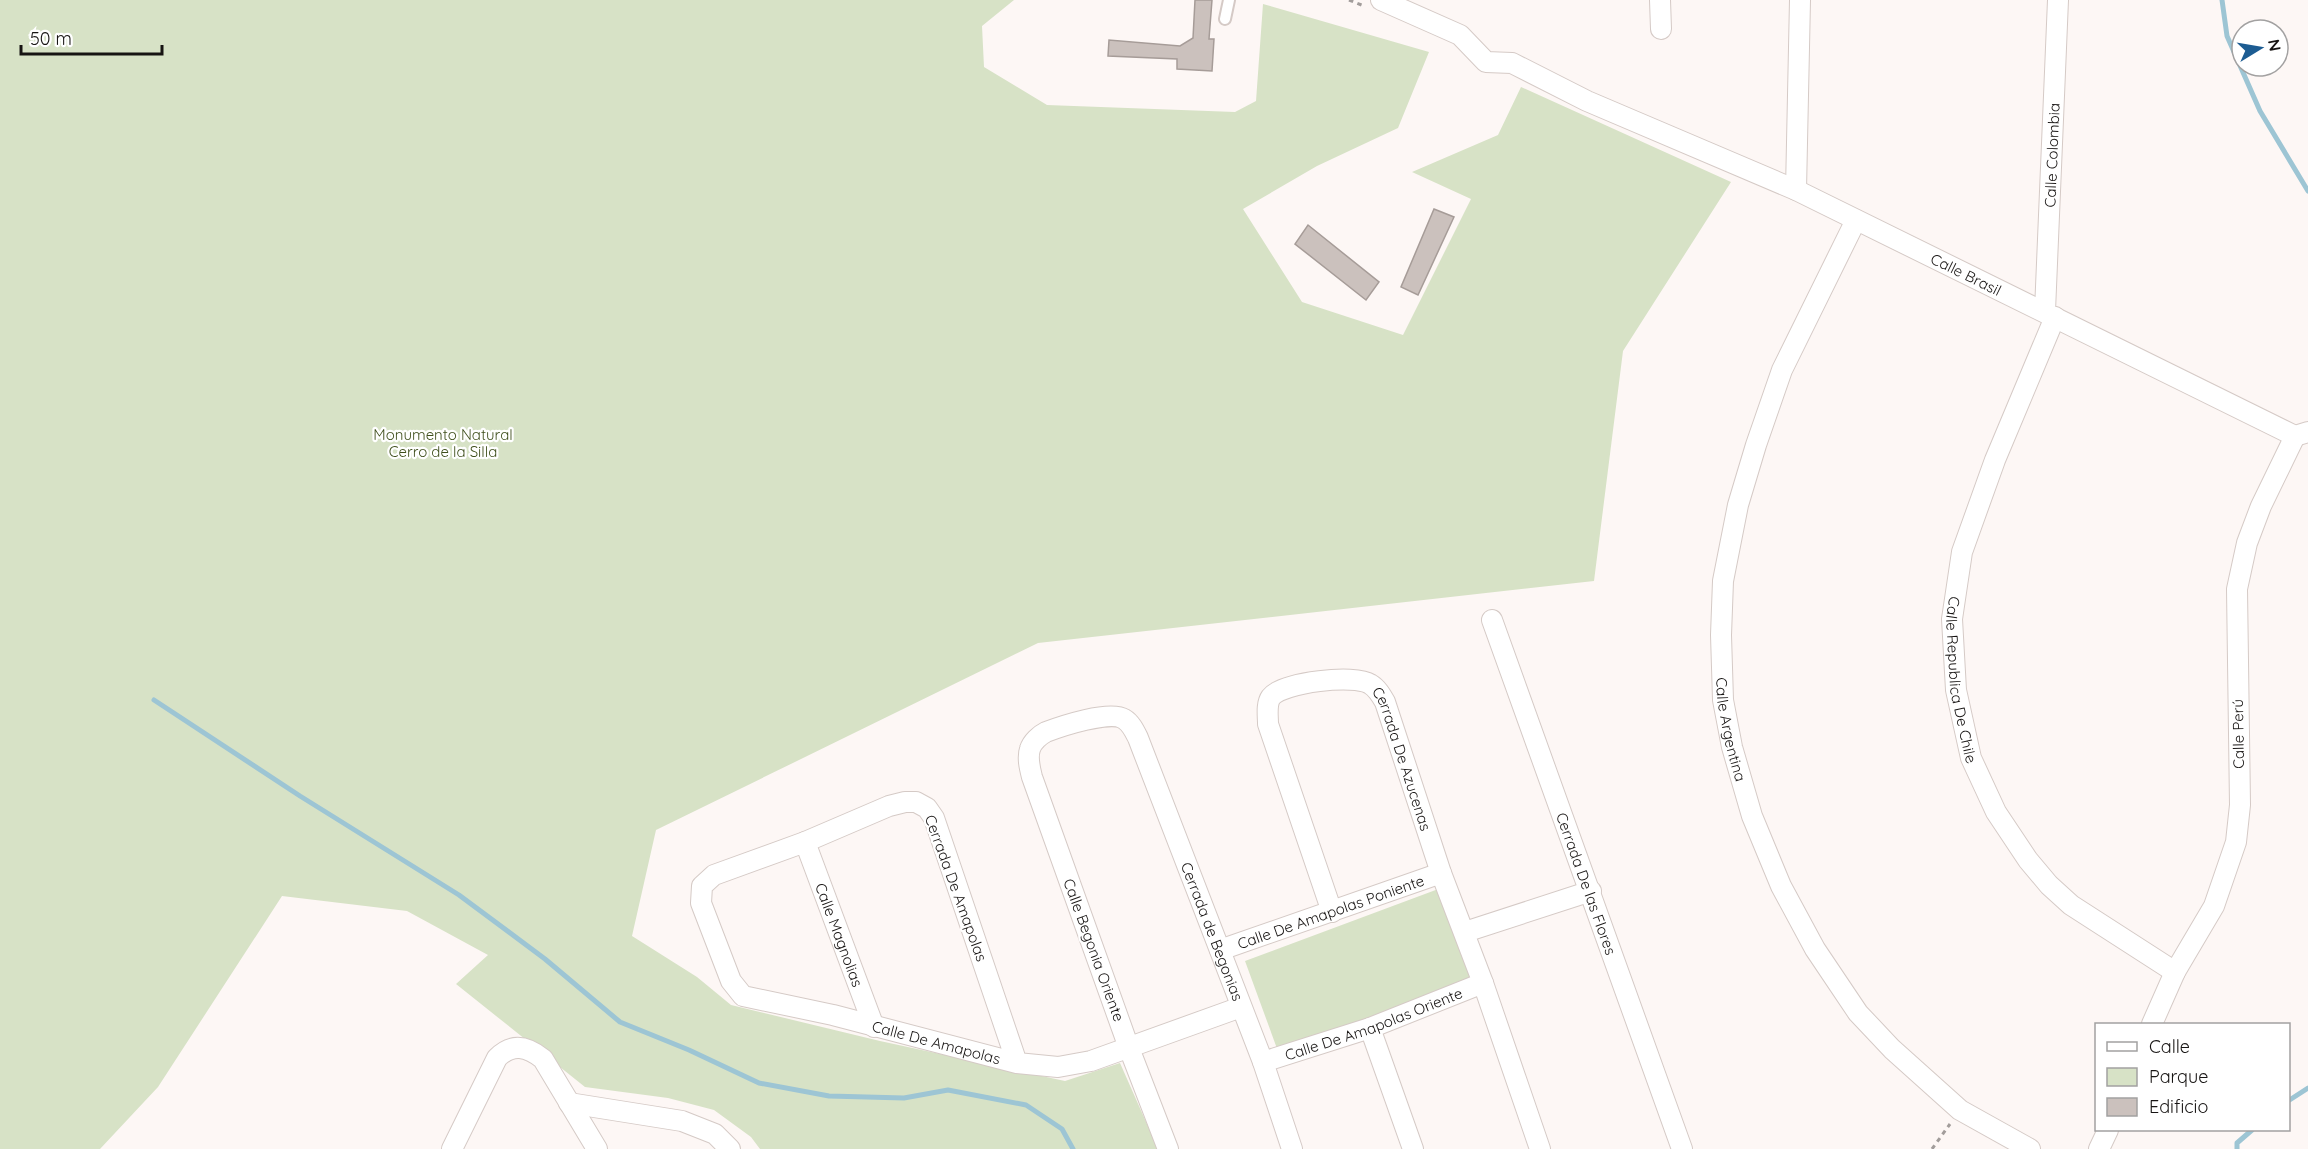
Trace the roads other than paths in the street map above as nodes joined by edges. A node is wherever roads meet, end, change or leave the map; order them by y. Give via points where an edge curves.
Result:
1 (1229, 0) edge
2 (1381, 0) edge
3 (1660, 0) edge
4 (1800, 0) edge
5 (2058, 0) edge
6 (1225, 19) dead end
7 (1661, 29) dead end
8 (1796, 190) junction
9 (1856, 220) junction
10 (2050, 314) junction
11 (2302, 434) edge
12 (1492, 620) dead end
13 (1124, 719) joint
14 (805, 842) junction
15 (1441, 873) junction
16 (702, 886) joint
17 (1591, 891) junction
18 (1332, 912) junction
19 (1465, 932) junction
20 (1220, 950) junction
21 (2175, 972) junction
22 (1484, 983) junction
23 (1241, 1007) junction
24 (2152, 1023) edge
25 (874, 1027) junction
26 (1370, 1028) junction
27 (1129, 1048) junction
28 (1263, 1062) junction
29 (1017, 1063) junction
30 (569, 1103) junction
31 (2108, 1131) edge
32 (455, 1147) edge
33 (597, 1149) edge
34 (730, 1149) edge
35 (1168, 1149) edge
36 (1292, 1149) edge
37 (1413, 1149) edge
38 (1540, 1149) edge
39 (1682, 1149) edge
40 (2030, 1149) edge
41 (2099, 1149) edge

1 - 6 lane
2 - 8 street, Calle Brasil via 1460,35 1486,62 1512,63 1587,101
3 - 7 street
4 - 8 street
5 - 10 street, Calle Colombia
8 - 9 street, Calle Brasil
9 - 10 street, Calle Brasil
9 - 40 street, Calle Argentina via 1782,370 1738,505 1723,581 1723,699 1752,816 1780,886 1815,949 1858,1012 1885,1042 1960,1110
10 - 11 street, Calle Brasil
10 - 21 street, Calle Republica De Chile via 1962,552 1952,619 1956,690 1971,758 1996,812 2028,860 2071,905
11 - 21 street, Calle Perú via 2261,506 2247,543 2237,589 2240,805 2236,842 2214,906
12 - 17 street, Cerrada De las Flores
13 - 20 street, Cerrada de Begonias via 1138,738
13 - 27 street, Calle Begonia Oriente via 1100,717 1045,733 1030,749 1029,762
14 - 16 street, Cerrada De Amapolas via 714,875
14 - 25 street, Calle Magnolias
14 - 29 street, Cerrada De Amapolas via 889,806 916,802 927,808 934,818
15 - 18 street, Calle De Amapolas Poniente
15 - 18 street, Cerrada De Azucenas via 1385,702 1378,691 1370,683 1344,679 1291,686 1270,698 1268,724
15 - 19 street, Cerrada De Azucenas
16 - 25 street, Calle De Amapolas via 701,903 731,981 743,996
17 - 19 street
17 - 39 street, Cerrada De las Flores
18 - 20 street, Calle De Amapolas Poniente
19 - 22 street, Cerrada De Azucenas
20 - 23 street, Cerrada de Begonias
21 - 24 street, Calle Perú
22 - 26 street, Calle De Amapolas Oriente
22 - 38 street, Cerrada De Azucenas
23 - 27 street, Calle De Amapolas
23 - 28 street, Cerrada de Begonias
25 - 29 street, Calle De Amapolas
26 - 28 street, Calle De Amapolas Oriente
26 - 37 street
27 - 29 street, Calle De Amapolas via 1058,1067
27 - 35 street, Calle Begonia Oriente
28 - 36 street, Cerrada de Begonias
30 - 32 street via 543,1059 533,1050 506,1049 496,1058
30 - 33 street
30 - 34 street via 682,1121 715,1134
31 - 41 street

